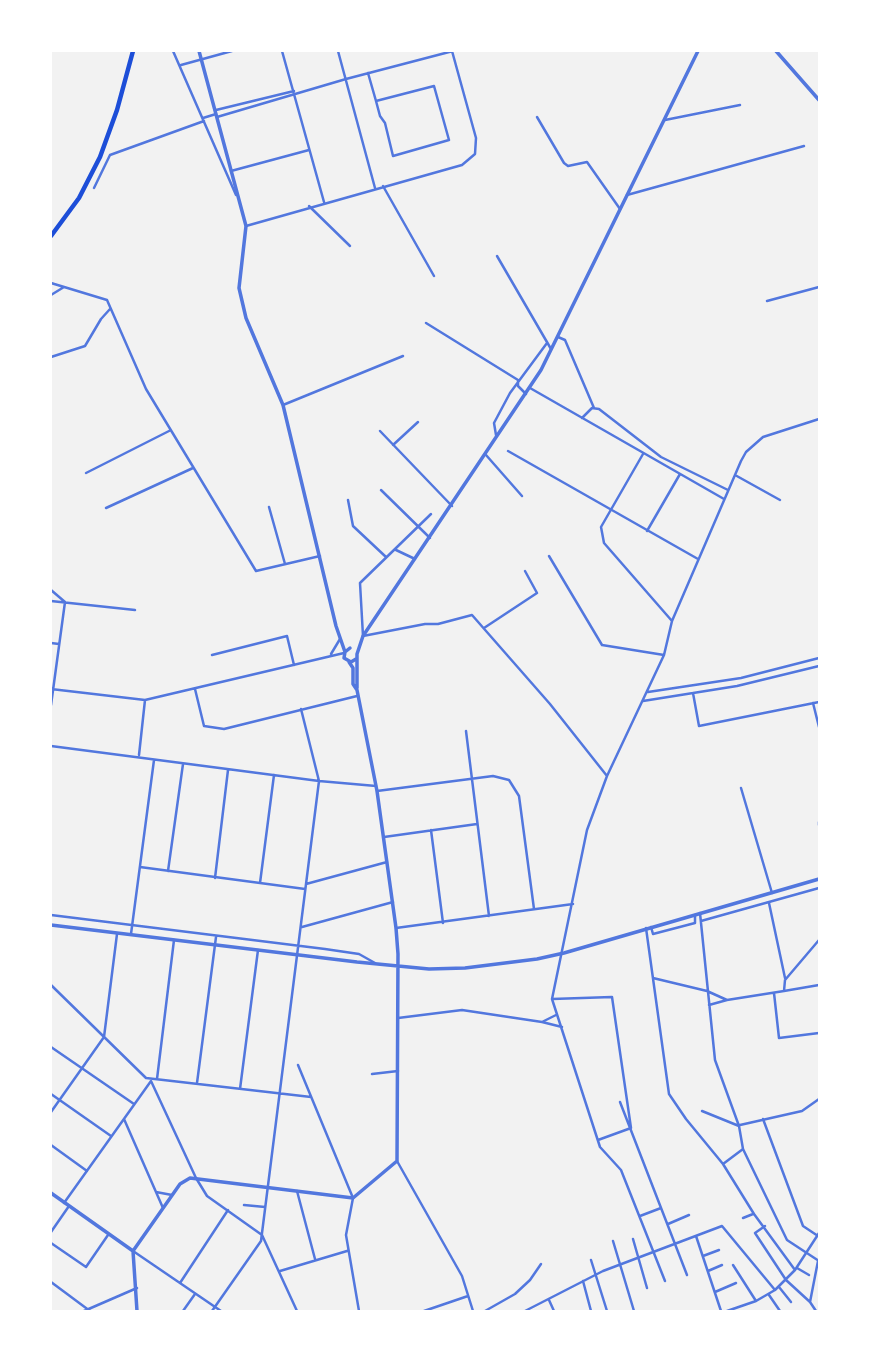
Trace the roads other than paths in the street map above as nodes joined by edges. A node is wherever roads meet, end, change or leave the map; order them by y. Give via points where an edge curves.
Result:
1 (133, 51) edge
2 (173, 51) edge
3 (199, 51) edge
4 (232, 51) edge
5 (282, 51) edge
6 (338, 51) edge
7 (452, 51) edge
8 (698, 51) edge
9 (776, 51) edge
10 (201, 59) junction
11 (180, 65) junction
12 (368, 73) junction
13 (346, 79) junction
14 (294, 93) junction
15 (819, 100) edge
16 (376, 101) junction
17 (740, 105) dead end
18 (217, 114) junction
19 (537, 117) dead end
20 (203, 120) junction
21 (664, 120) junction
22 (804, 146) dead end
23 (309, 150) junction
24 (231, 171) junction
25 (383, 186) junction
26 (94, 188) dead end
27 (375, 188) junction
28 (236, 195) junction
29 (627, 195) junction
30 (324, 202) junction
31 (309, 206) junction
32 (620, 209) junction
33 (246, 226) junction
34 (51, 236) edge
35 (350, 246) dead end
36 (496, 256) dead end
37 (434, 276) dead end
38 (51, 283) edge
39 (64, 287) junction
40 (819, 288) edge
41 (51, 295) edge
42 (767, 301) dead end
43 (110, 309) junction
44 (426, 323) dead end
45 (558, 336) junction
46 (547, 343) junction
47 (551, 349) junction
48 (403, 356) dead end
49 (51, 357) edge
50 (518, 380) junction
51 (530, 388) junction
52 (526, 394) junction
53 (283, 405) junction
54 (594, 408) junction
55 (582, 418) junction
56 (819, 419) edge
57 (418, 422) dead end
58 (170, 430) junction
59 (380, 431) dead end
60 (497, 439) junction
61 (393, 445) junction
62 (508, 451) dead end
63 (643, 454) junction
64 (486, 455) junction
65 (193, 468) junction
66 (86, 473) dead end
67 (680, 474) junction
68 (735, 475) junction
69 (381, 490) dead end
70 (729, 491) junction
71 (522, 496) dead end
72 (724, 499) junction
73 (348, 500) dead end
74 (780, 500) dead end
75 (452, 506) junction
76 (269, 507) dead end
77 (107, 509) dead end
78 (610, 510) junction
79 (431, 514) dead end
80 (418, 527) junction
81 (646, 532) junction
82 (430, 538) junction
83 (394, 549) junction
84 (320, 555) junction
85 (549, 556) dead end
86 (386, 557) junction
87 (415, 559) junction
88 (698, 559) junction
89 (285, 564) junction
90 (524, 571) dead end
91 (51, 590) edge
92 (51, 600) edge
93 (65, 602) junction
94 (135, 610) dead end
95 (672, 621) junction
96 (485, 628) junction
97 (363, 638) junction
98 (340, 639) junction
99 (51, 643) edge
100 (59, 645) junction
101 (345, 652) junction
102 (355, 652) junction
103 (212, 655) dead end
104 (664, 655) junction
105 (329, 656) junction
106 (819, 658) edge
107 (348, 661) junction
108 (294, 665) junction
109 (819, 666) edge
110 (52, 689) edge
111 (195, 689) junction
112 (357, 690) junction
113 (647, 692) junction
114 (693, 693) junction
115 (358, 696) junction
116 (145, 700) junction
117 (643, 701) junction
118 (819, 702) edge
119 (813, 703) junction
120 (51, 705) edge
121 (301, 709) junction
122 (819, 727) edge
123 (467, 731) dead end
124 (51, 746) edge
125 (139, 757) junction
126 (154, 759) junction
127 (184, 763) junction
128 (228, 769) junction
129 (274, 775) junction
130 (607, 776) junction
131 (471, 778) junction
132 (319, 781) junction
133 (741, 788) dead end
134 (377, 789) junction
135 (477, 824) junction
136 (430, 830) junction
137 (384, 837) junction
138 (387, 862) junction
139 (139, 867) junction
140 (168, 871) junction
141 (215, 878) junction
142 (819, 879) edge
143 (260, 884) junction
144 (306, 884) junction
145 (819, 888) edge
146 (305, 889) junction
147 (772, 893) junction
148 (393, 902) junction
149 (769, 903) junction
150 (573, 904) junction
151 (534, 909) junction
152 (697, 914) junction
153 (51, 915) edge
154 (489, 916) junction
155 (700, 921) junction
156 (443, 923) junction
157 (51, 925) edge
158 (132, 925) junction
159 (301, 928) junction
160 (396, 928) junction
161 (649, 928) junction
162 (118, 933) junction
163 (131, 934) junction
164 (216, 935) junction
165 (174, 940) junction
166 (819, 940) edge
167 (215, 945) junction
168 (299, 945) junction
169 (258, 950) junction
170 (564, 953) junction
171 (298, 955) junction
172 (378, 964) junction
173 (398, 966) junction
174 (653, 978) junction
175 (785, 979) junction
176 (51, 985) edge
177 (819, 985) edge
178 (707, 991) junction
179 (784, 991) junction
180 (774, 993) junction
181 (552, 999) junction
182 (727, 1000) junction
183 (709, 1005) junction
184 (557, 1014) junction
185 (398, 1018) junction
186 (542, 1022) junction
187 (562, 1027) junction
188 (819, 1033) edge
189 (104, 1037) junction
190 (51, 1046) edge
191 (298, 1065) dead end
192 (81, 1067) junction
193 (398, 1071) junction
194 (372, 1074) dead end
195 (157, 1079) junction
196 (151, 1080) junction
197 (197, 1083) junction
198 (240, 1088) junction
199 (279, 1093) junction
200 (51, 1094) edge
201 (311, 1097) junction
202 (819, 1099) edge
203 (59, 1100) junction
204 (620, 1102) dead end
205 (134, 1104) junction
206 (702, 1111) dead end
207 (51, 1112) edge
208 (124, 1119) junction
209 (763, 1119) junction
210 (739, 1126) junction
211 (631, 1128) junction
212 (111, 1136) junction
213 (598, 1140) junction
214 (51, 1145) edge
215 (743, 1150) junction
216 (397, 1161) junction
217 (723, 1164) junction
218 (87, 1171) junction
219 (196, 1178) junction
220 (266, 1188) junction
221 (297, 1191) junction
222 (156, 1192) junction
223 (51, 1193) edge
224 (172, 1195) junction
225 (353, 1198) junction
226 (64, 1202) junction
227 (244, 1205) dead end
228 (69, 1206) junction
229 (264, 1207) junction
230 (163, 1208) junction
231 (661, 1208) junction
232 (228, 1210) junction
233 (754, 1214) junction
234 (690, 1215) dead end
235 (640, 1216) junction
236 (743, 1218) dead end
237 (668, 1224) junction
238 (765, 1226) junction
239 (51, 1232) edge
240 (108, 1234) junction
241 (818, 1234) edge
242 (262, 1235) junction
243 (696, 1236) junction
244 (633, 1239) dead end
245 (613, 1241) dead end
246 (51, 1243) edge
247 (676, 1244) junction
248 (719, 1250) dead end
249 (133, 1251) junction
250 (347, 1251) junction
251 (807, 1252) junction
252 (654, 1253) junction
253 (703, 1256) junction
254 (639, 1258) junction
255 (316, 1260) junction
256 (591, 1260) dead end
257 (819, 1260) edge
258 (541, 1264) dead end
259 (620, 1265) junction
260 (722, 1265) dead end
261 (733, 1265) dead end
262 (796, 1269) junction
263 (708, 1271) junction
264 (279, 1272) junction
265 (594, 1275) junction
266 (687, 1275) dead end
267 (809, 1275) dead end
268 (786, 1279) junction
269 (583, 1281) junction
270 (665, 1281) dead end
271 (51, 1282) edge
272 (180, 1283) junction
273 (736, 1283) dead end
274 (137, 1288) junction
275 (647, 1288) dead end
276 (777, 1289) junction
277 (715, 1292) junction
278 (195, 1294) junction
279 (769, 1295) junction
280 (468, 1296) junction
281 (549, 1300) junction
282 (756, 1301) junction
283 (791, 1302) dead end
284 (810, 1303) junction
285 (215, 1307) junction
286 (90, 1310) edge
287 (84, 1311) edge
288 (137, 1311) edge
289 (183, 1311) edge
290 (212, 1311) edge
291 (221, 1311) edge
292 (297, 1311) edge
293 (359, 1311) edge
294 (424, 1311) edge
295 (473, 1311) edge
296 (485, 1311) edge
297 (525, 1311) edge
298 (554, 1311) edge
299 (591, 1311) edge
300 (607, 1311) edge
301 (634, 1311) edge
302 (721, 1311) edge
303 (727, 1311) edge
304 (780, 1311) edge
305 (816, 1311) edge

1 - 34 main road via 100,157 79,198
2 - 11 street
3 - 10 street
4 - 10 street
5 - 14 street
6 - 13 street
7 - 12 street
7 - 25 street via 476,138 475,154 462,165
8 - 21 street
9 - 15 street
10 - 11 street
10 - 18 street
11 - 20 street
12 - 13 street
12 - 16 street
13 - 14 street
13 - 27 street
14 - 18 street
14 - 18 street
14 - 23 street
16 - 16 street via 393,156 449,140 434,86
17 - 21 street
18 - 20 street
18 - 24 street
19 - 32 street via 564,163 587,162
20 - 26 street via 110,155
20 - 28 street
21 - 29 street
22 - 29 street
23 - 24 street
23 - 30 street
24 - 28 street
25 - 27 street
25 - 37 street
27 - 30 street
28 - 33 street
29 - 32 street
30 - 31 street
31 - 33 street
31 - 35 street
32 - 45 street
33 - 53 street via 239,288 246,318
36 - 46 street
38 - 39 street
39 - 41 street
39 - 43 street via 107,300
40 - 42 street
43 - 49 street via 85,346
43 - 58 street
44 - 50 street
45 - 47 street
45 - 54 street via 565,340
46 - 47 street
46 - 50 street
47 - 51 street
48 - 53 street
50 - 52 street
50 - 60 street via 495,423
51 - 52 street
51 - 55 street
52 - 60 street
53 - 84 street
54 - 55 street
54 - 70 street via 674,464
55 - 63 street
56 - 68 street via 763,437 746,452
57 - 61 street
58 - 65 street
58 - 66 street
59 - 61 street
60 - 64 street
61 - 75 street
62 - 78 street
63 - 67 street
63 - 78 street
64 - 71 street
64 - 75 street
65 - 77 street
65 - 89 street via 257,571
67 - 72 street
67 - 81 street
68 - 70 street
68 - 74 street
69 - 80 street
70 - 72 street
72 - 88 street
73 - 86 street via 354,526
75 - 82 street
76 - 89 street
78 - 81 street
78 - 95 street via 601,527 604,542
79 - 80 street
80 - 82 street
80 - 83 street
81 - 88 street
82 - 87 street
83 - 86 street
83 - 87 street
84 - 89 street
84 - 98 street
85 - 104 street via 602,645
86 - 97 street via 360,583
87 - 97 street
88 - 95 street
90 - 96 street via 537,593
91 - 93 street
92 - 93 street
93 - 94 street
93 - 100 street
95 - 104 street
96 - 97 street via 472,615
96 - 130 street
97 - 102 street
98 - 101 street
98 - 102 street
98 - 105 street
99 - 100 street
100 - 110 street
101 - 102 street
101 - 105 street
101 - 107 street
102 - 107 street via 353,662
102 - 112 street
103 - 108 street via 287,636
104 - 113 street
105 - 107 street
105 - 108 street
106 - 113 street via 741,678
107 - 112 street
108 - 111 street
109 - 114 street
110 - 116 street
110 - 120 street
111 - 116 street
111 - 121 street via 204,726 224,729
112 - 115 street
113 - 117 street
114 - 117 street
114 - 119 street via 698,726
115 - 121 street
115 - 134 street
116 - 125 street
117 - 130 street
118 - 119 street
119 - 122 street
121 - 132 street
123 - 131 street
124 - 125 street
125 - 126 street
126 - 127 street
126 - 139 street
127 - 128 street
127 - 140 street
128 - 129 street
128 - 141 street
129 - 132 street
129 - 143 street
130 - 150 street via 587,830
131 - 134 street
131 - 135 street
131 - 151 street via 493,775 509,780 519,796
132 - 134 street
132 - 144 street
133 - 147 street
134 - 137 street
135 - 136 street
135 - 154 street
136 - 137 street
136 - 156 street
137 - 138 street
138 - 144 street
138 - 148 street
139 - 140 street
139 - 158 street
140 - 141 street
141 - 143 street
142 - 147 street
143 - 146 street
144 - 146 street
145 - 149 street
146 - 159 street
147 - 152 street
148 - 159 street
148 - 160 street
149 - 155 street
149 - 175 street
150 - 151 street
150 - 170 street
151 - 154 street
152 - 155 street
152 - 161 street
153 - 158 street
154 - 156 street
155 - 178 street
156 - 160 street
157 - 162 street
158 - 163 street
158 - 164 street
159 - 168 street
160 - 173 street
161 - 170 street
161 - 174 street
162 - 163 street
162 - 189 street
163 - 165 street
164 - 167 street
164 - 168 street
165 - 167 street
165 - 195 street
166 - 175 street
167 - 169 street
167 - 197 street
168 - 171 street
168 - 172 street via 359,954
169 - 171 street
169 - 198 street
170 - 173 street via 465,968
170 - 181 street
171 - 172 street
171 - 199 street
172 - 173 street
173 - 185 street
174 - 178 street
174 - 217 street via 669,1094
175 - 179 street
176 - 189 street
177 - 179 street
178 - 182 street
178 - 183 street
179 - 180 street
180 - 182 street
180 - 188 street via 779,1038
181 - 184 street
181 - 211 street via 612,997
182 - 183 street
183 - 210 street via 715,1060
184 - 186 street
184 - 187 street
185 - 186 street via 463,1010
185 - 193 street
186 - 187 street
187 - 213 street
189 - 192 street
189 - 196 street
190 - 192 street
191 - 201 street
192 - 203 street
192 - 205 street
193 - 194 street
193 - 216 street
195 - 196 street
195 - 197 street
196 - 205 street
196 - 219 street
197 - 198 street
198 - 199 street
199 - 201 street
199 - 220 street
200 - 203 street
201 - 225 street
202 - 209 street via 802,1111
203 - 207 street
203 - 212 street
204 - 211 street
205 - 208 street
206 - 210 street
208 - 212 street
208 - 222 street
209 - 210 street
209 - 241 street via 803,1226
210 - 215 street
211 - 213 street
211 - 231 street
212 - 218 street
213 - 235 street via 621,1170
214 - 218 street
215 - 217 street
215 - 251 street via 787,1240
216 - 225 street
216 - 280 street via 462,1276
217 - 233 street
218 - 226 street
219 - 220 street
219 - 224 street via 185,1180
219 - 232 street via 207,1196
220 - 221 street
220 - 229 street
221 - 225 street
221 - 255 street
222 - 224 street
222 - 230 street
223 - 226 street
224 - 230 street
225 - 250 street
226 - 228 street
227 - 229 street
228 - 239 street
228 - 240 street
229 - 242 street
230 - 249 street
231 - 235 street
231 - 237 street
232 - 242 street
232 - 272 street
233 - 236 street
233 - 238 street
234 - 237 street
235 - 252 street
237 - 247 street
238 - 262 street
238 - 268 street via 755,1233
240 - 246 street via 86,1267
240 - 249 street
241 - 251 street
242 - 264 street
242 - 285 street
243 - 247 street
243 - 253 street
243 - 276 street via 722,1226
244 - 254 street
245 - 259 street
247 - 252 street
247 - 266 street
248 - 253 street
249 - 272 street
249 - 274 street
250 - 255 street
250 - 293 street
251 - 257 street
251 - 262 street
252 - 254 street
252 - 270 street
253 - 263 street
254 - 259 street
254 - 275 street
255 - 264 street
256 - 265 street
257 - 284 street
258 - 296 street via 515,1294
259 - 265 street
259 - 301 street
260 - 263 street
261 - 282 street
262 - 267 street
262 - 268 street
263 - 277 street
264 - 292 street
265 - 269 street
265 - 300 street
268 - 276 street
268 - 284 street
269 - 281 street
269 - 299 street
271 - 286 street
272 - 278 street
273 - 277 street
274 - 286 street
274 - 288 street
276 - 279 street
276 - 283 street
277 - 302 street
278 - 285 street
278 - 289 street
279 - 282 street
279 - 304 street
280 - 294 street
280 - 295 street
281 - 297 street
281 - 298 street
282 - 303 street
284 - 305 street
285 - 290 street
285 - 291 street
286 - 287 street

